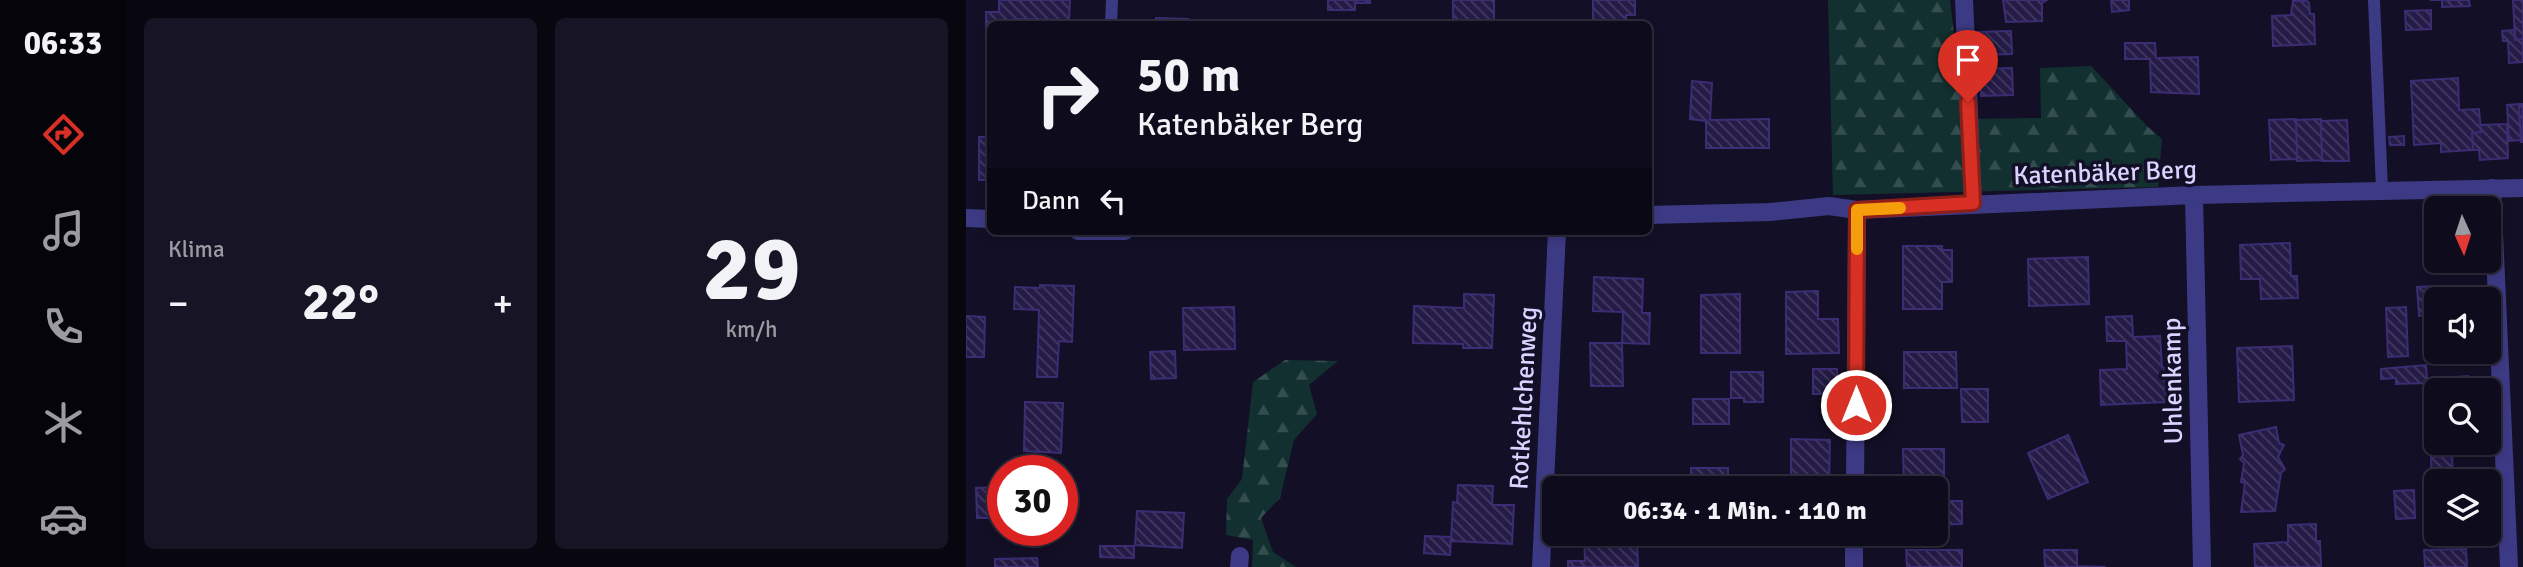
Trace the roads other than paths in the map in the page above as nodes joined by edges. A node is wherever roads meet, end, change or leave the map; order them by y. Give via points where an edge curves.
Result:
1 (1112, 0) edge
2 (1964, 0) edge
3 (2374, 0) edge
4 (1111, 21) edge
5 (2492, 188) junction
6 (2523, 188) edge
7 (2382, 190) junction
8 (2194, 195) junction
9 (1973, 203) junction
10 (1857, 210) junction
11 (1652, 215) edge
12 (966, 218) edge
13 (987, 219) edge
14 (1558, 235) edge
15 (1855, 476) edge
16 (1854, 546) edge
17 (1541, 567) edge
18 (1854, 567) edge
19 (2202, 567) edge
20 (2509, 567) edge

1 - 4 lane
2 - 9 street
3 - 7 lane
5 - 6 street, Katenbäker Berg
5 - 7 street, Katenbäker Berg
5 - 20 street
7 - 8 street, Katenbäker Berg
8 - 9 street, Katenbäker Berg
8 - 19 street, Uhlenkamp
9 - 10 street, Katenbäker Berg
10 - 11 street, Katenbäker Berg via 1829,206
10 - 15 street
12 - 13 street
14 - 17 street, Rotkehlchenweg
16 - 18 street

